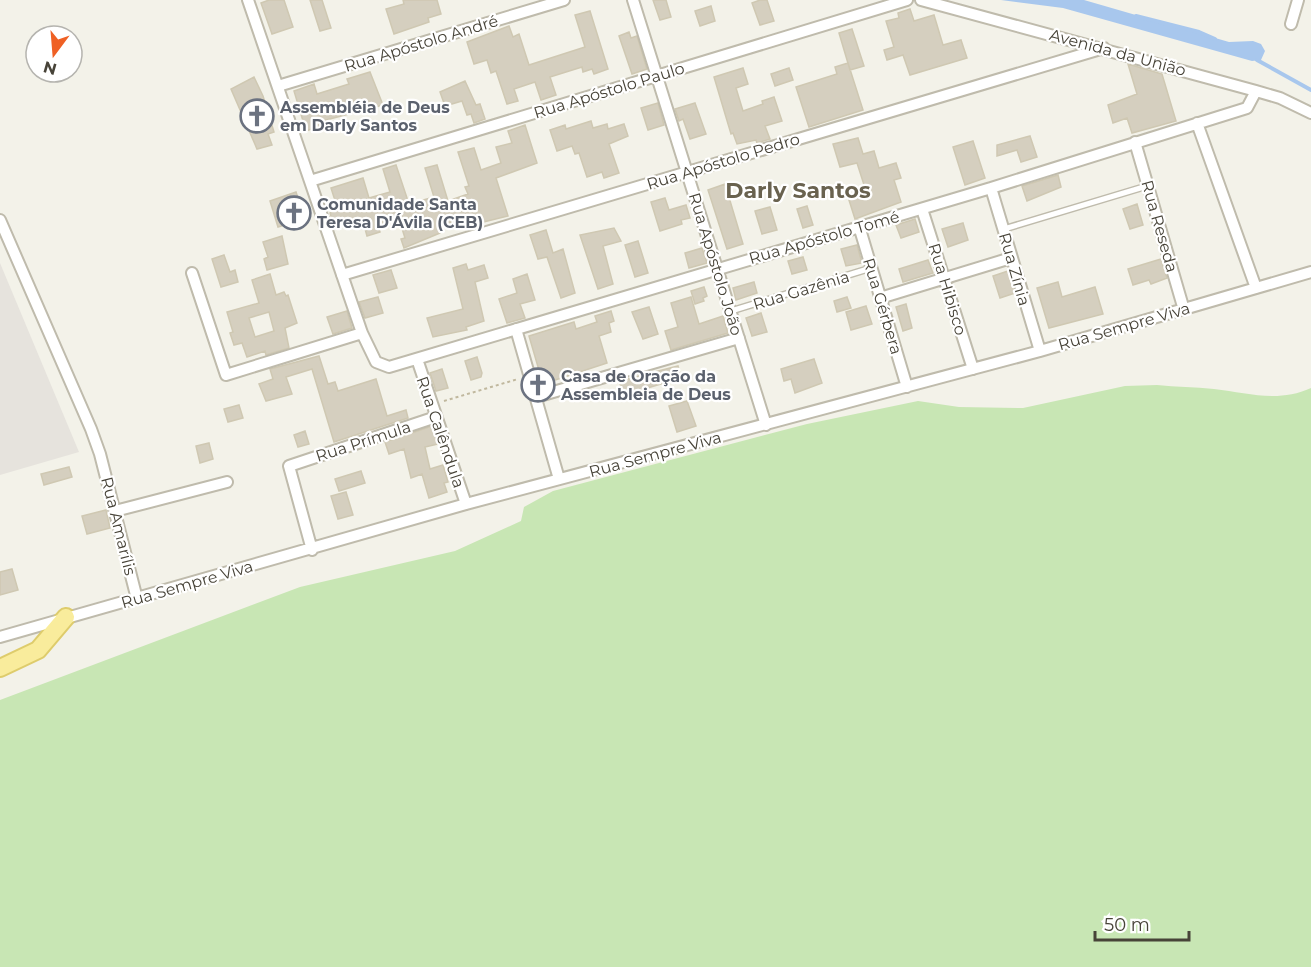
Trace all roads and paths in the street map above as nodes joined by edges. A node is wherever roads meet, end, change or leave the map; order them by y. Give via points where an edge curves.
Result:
1 (248, 0) edge
2 (564, 0) edge
3 (633, 0) edge
4 (907, 0) edge
5 (921, 0) edge
6 (1298, 0) edge
7 (1291, 24) dead end
8 (1104, 48) junction
9 (658, 75) junction
10 (278, 86) junction
11 (1256, 91) junction
12 (1311, 113) edge
13 (1197, 123) junction
14 (1135, 142) junction
15 (688, 172) junction
16 (310, 181) junction
17 (1149, 186) junction
18 (991, 188) junction
19 (922, 209) junction
20 (0, 220) edge
21 (859, 226) junction
22 (1004, 229) junction
23 (1011, 258) junction
24 (718, 268) junction
25 (871, 268) junction
26 (1311, 272) edge
27 (192, 273) dead end
28 (342, 275) junction
29 (946, 278) junction
30 (1256, 288) junction
31 (880, 298) junction
32 (1184, 309) junction
33 (731, 311) junction
34 (516, 329) junction
35 (362, 333) junction
36 (739, 338) junction
37 (1040, 351) junction
38 (417, 359) junction
39 (973, 369) junction
40 (530, 375) junction
41 (907, 387) junction
42 (536, 397) junction
43 (432, 405) junction
44 (436, 417) junction
45 (766, 425) junction
46 (559, 479) junction
47 (227, 482) dead end
48 (466, 504) junction
49 (115, 511) junction
50 (312, 550) junction
51 (137, 599) junction
52 (66, 617) junction
53 (0, 637) edge
54 (0, 668) edge

1 - 10 street
2 - 10 street, Rua Apóstolo André
3 - 9 street, Rua Apóstolo João
4 - 9 street, Rua Apóstolo Paulo
5 - 8 street, Avenida da União
6 - 7 street
8 - 11 street, Avenida da União
8 - 15 street, Rua Apóstolo Pedro
9 - 15 street, Rua Apóstolo João
9 - 16 street, Rua Apóstolo Paulo
10 - 16 street
11 - 12 street, Avenida da União
11 - 13 street, Rua Apóstolo Tomé via 1247,108
13 - 14 street, Rua Apóstolo Tomé
13 - 30 street
14 - 17 street, Rua Reseda
14 - 18 street, Rua Apóstolo Tomé
15 - 24 street, Rua Apóstolo João
15 - 28 street, Rua Apóstolo Pedro
16 - 28 street
17 - 22 lane
17 - 32 street, Rua Reseda
18 - 19 street, Rua Apóstolo Tomé
18 - 22 street, Rua Zínia
19 - 21 street, Rua Apóstolo Tomé
19 - 29 street, Rua Hibisco
20 - 49 street, Rua Amarílis via 81,401
21 - 24 street, Rua Apóstolo Tomé
21 - 25 street, Rua Gérbera
22 - 23 street, Rua Zínia
23 - 29 street
23 - 37 street, Rua Zínia
24 - 33 street, Rua Apóstolo João
24 - 34 street, Rua Apóstolo Tomé
25 - 31 street, Rua Gérbera
25 - 33 lane, Rua Gazênia
26 - 30 street, Rua Sempre Viva
27 - 35 street via 226,375
28 - 35 street
29 - 31 street
29 - 39 street, Rua Hibisco
30 - 32 street, Rua Sempre Viva
31 - 41 street, Rua Gérbera
32 - 37 street, Rua Sempre Viva
33 - 36 street, Rua Apóstolo João
34 - 38 street, Rua Apóstolo Tomé
34 - 40 street
35 - 38 street, Rua Apóstolo Tomé via 371,355 382,365 397,366
36 - 42 street
36 - 45 street, Rua Apóstolo João
37 - 39 street, Rua Sempre Viva
38 - 43 street, Rua Calêndula
39 - 41 street, Rua Sempre Viva
40 - 42 street
40 - 43 path
41 - 45 street, Rua Sempre Viva
42 - 46 street
43 - 44 street, Rua Calêndula
44 - 48 street, Rua Calêndula
44 - 50 street, Rua Prímula via 289,466
45 - 46 street, Rua Sempre Viva
46 - 48 street, Rua Sempre Viva
47 - 49 street
48 - 50 street, Rua Sempre Viva
49 - 51 street, Rua Amarílis
50 - 51 street, Rua Sempre Viva
51 - 52 street, Rua Sempre Viva
52 - 53 street, Rua Sempre Viva
52 - 54 main road via 38,650

